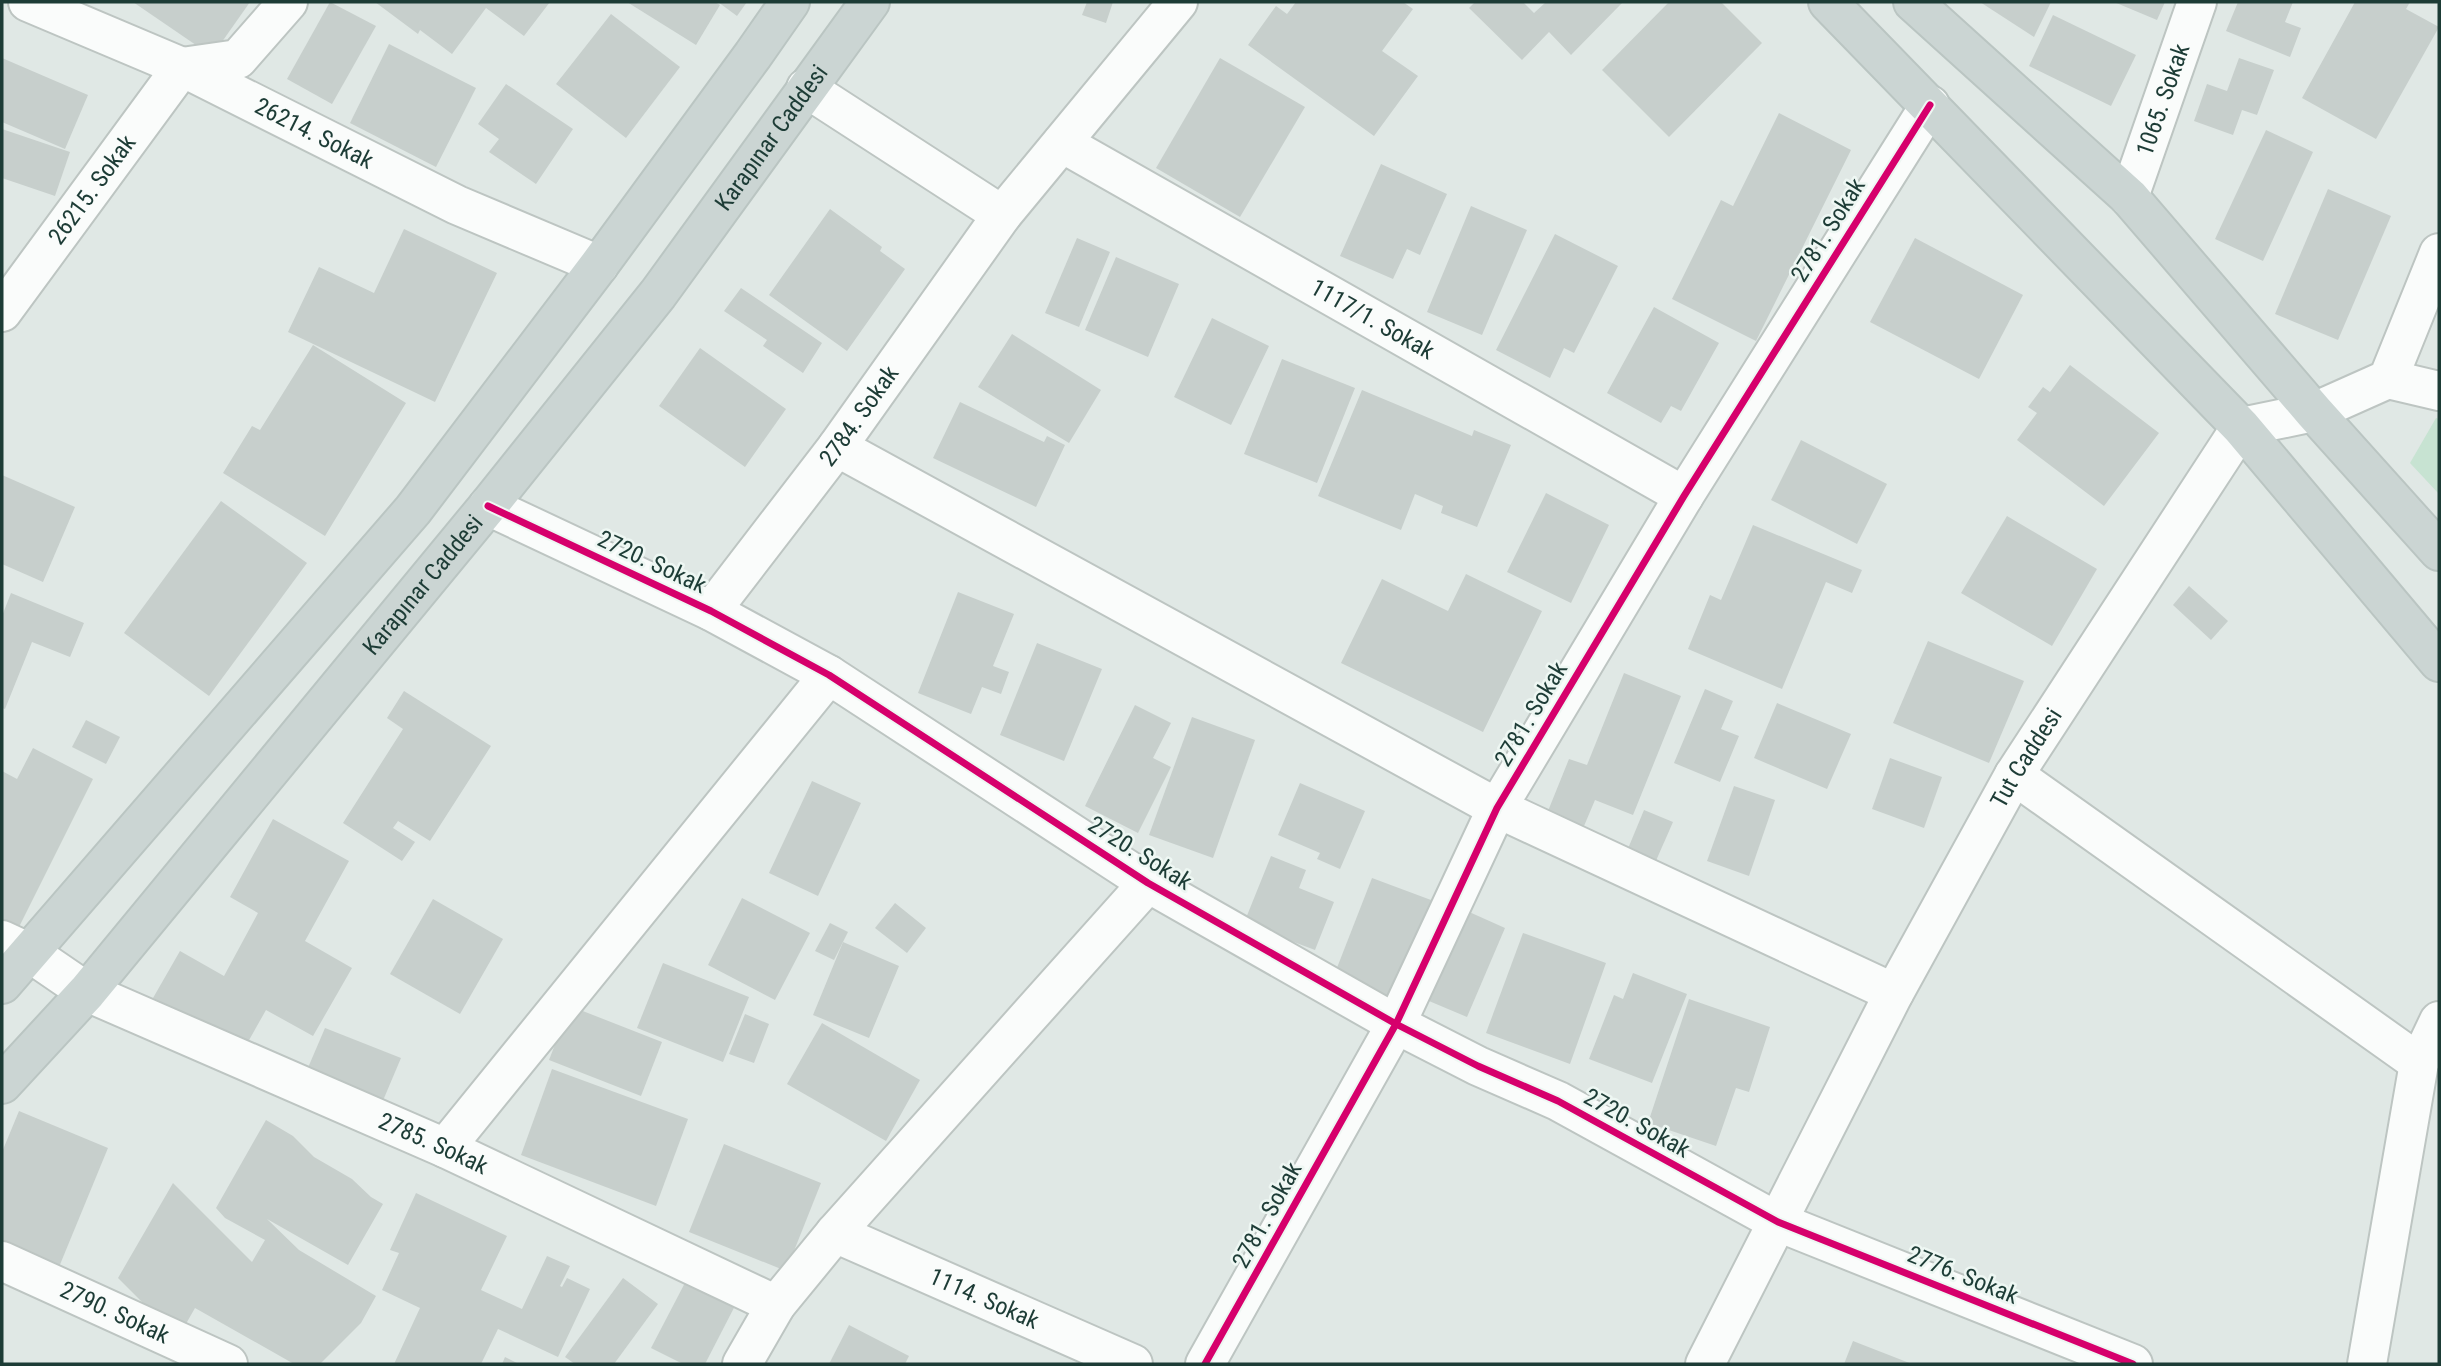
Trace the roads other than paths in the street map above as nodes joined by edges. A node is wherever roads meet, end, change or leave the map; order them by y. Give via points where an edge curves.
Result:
1 (28, 2) edge
2 (288, 2) edge
3 (790, 2) edge
4 (870, 2) edge
5 (1178, 2) edge
6 (1828, 2) edge
7 (1913, 2) edge
8 (2197, 2) edge
9 (182, 67) junction
10 (807, 88) junction
11 (1930, 105) junction
12 (1062, 143) junction
13 (2129, 197) junction
14 (1002, 215) junction
15 (2439, 253) edge
16 (598, 265) junction
17 (2, 312) edge
18 (2388, 379) junction
19 (2439, 391) edge
20 (2314, 412) junction
21 (2241, 427) junction
22 (837, 447) junction
23 (1684, 496) junction
24 (488, 506) junction
25 (2439, 551) edge
26 (712, 611) junction
27 (2439, 662) edge
28 (830, 676) junction
29 (2014, 775) junction
30 (1497, 808) junction
31 (1148, 883) junction
32 (16, 946) edge
33 (2, 984) edge
34 (87, 992) junction
35 (1894, 993) junction
36 (2439, 1021) edge
37 (1396, 1024) junction
38 (2419, 1063) junction
39 (2, 1084) edge
40 (445, 1148) junction
41 (1778, 1222) junction
42 (835, 1233) junction
43 (2, 1261) edge
44 (776, 1305) junction
45 (228, 1364) edge
46 (742, 1364) edge
47 (1132, 1364) edge
48 (1205, 1364) edge
49 (1705, 1364) edge
50 (2133, 1364) edge
51 (2367, 1364) edge

1 - 9 street, 26214. Sokak
2 - 9 street via 238,59
3 - 16 main road
4 - 10 main road, Karapınar Caddesi
5 - 12 street, 2784. Sokak
6 - 11 main road
7 - 13 main road
8 - 13 street, 1065. Sokak
9 - 16 street, 26214. Sokak via 457,205
9 - 17 street, 26215. Sokak
10 - 14 street
10 - 24 main road, Karapınar Caddesi via 658,294
11 - 21 main road
11 - 23 street, 2781. Sokak
12 - 14 street, 2784. Sokak
12 - 23 street, 1117/1. Sokak
13 - 20 main road
14 - 22 street, 2784. Sokak
15 - 18 street
16 - 32 main road via 413,510
18 - 19 street
18 - 20 street
20 - 21 street
20 - 25 main road
21 - 27 main road
21 - 29 street, Tut Caddesi
22 - 26 street, 2784. Sokak
22 - 30 street
23 - 30 street, 2781. Sokak
24 - 26 street, 2720. Sokak
24 - 34 main road, Karapınar Caddesi
26 - 28 street, 2720. Sokak
28 - 31 street, 2720. Sokak
28 - 40 street
29 - 35 street, Tut Caddesi
29 - 38 street
30 - 35 street
30 - 37 street, 2781. Sokak
31 - 37 street, 2720. Sokak
31 - 42 street
32 - 33 main road
32 - 34 street, 2785. Sokak
34 - 39 main road, Karapınar Caddesi
34 - 40 street, 2785. Sokak
35 - 41 street, Tut Caddesi
36 - 38 street
37 - 41 street, 2720. Sokak via 1558,1101
37 - 48 street, 2781. Sokak
38 - 51 street
40 - 44 street, 2785. Sokak
41 - 49 street, Tut Caddesi
41 - 50 street, 2776. Sokak
42 - 44 street
42 - 47 street, 1114. Sokak
43 - 45 street, 2790. Sokak
44 - 46 street

